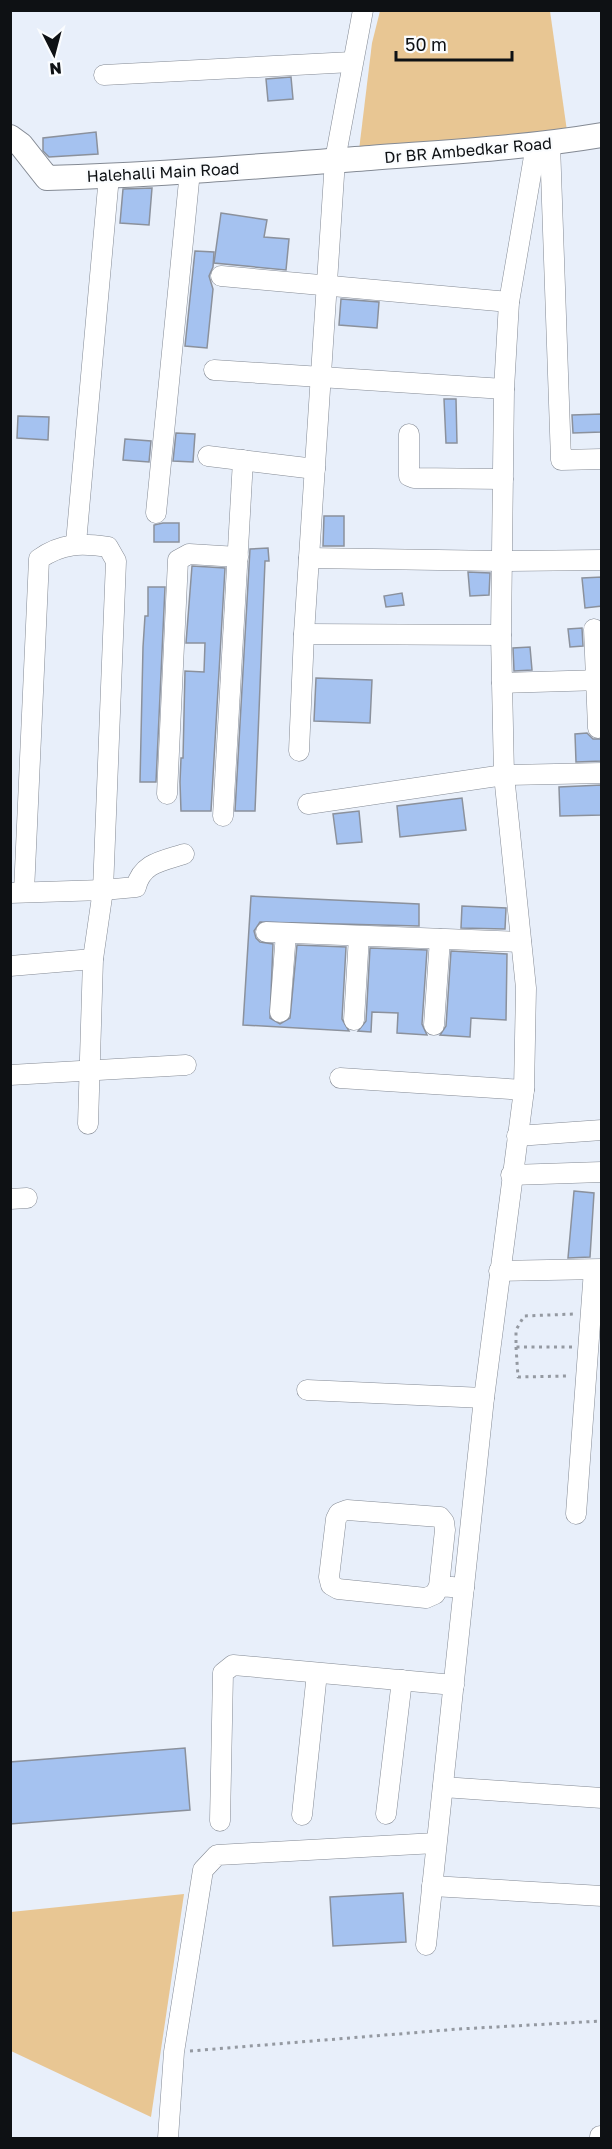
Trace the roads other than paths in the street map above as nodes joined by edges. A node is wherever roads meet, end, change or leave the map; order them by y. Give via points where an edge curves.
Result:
1 (363, 10) edge
2 (352, 62) junction
3 (104, 75) dead end
4 (602, 135) edge
5 (10, 137) edge
6 (543, 144) junction
7 (335, 160) junction
8 (190, 171) junction
9 (109, 176) junction
10 (221, 276) dead end
11 (327, 284) junction
12 (509, 302) junction
13 (214, 370) dead end
14 (321, 377) junction
15 (504, 389) junction
16 (409, 434) dead end
17 (208, 456) dead end
18 (602, 459) edge
19 (243, 460) junction
20 (315, 469) junction
21 (503, 479) junction
22 (156, 513) dead end
23 (76, 543) junction
24 (238, 556) junction
25 (309, 558) junction
26 (602, 560) edge
27 (502, 561) junction
28 (594, 629) dead end
29 (304, 634) junction
30 (501, 635) junction
31 (599, 680) edge
32 (502, 683) junction
33 (598, 728) dead end
34 (299, 751) dead end
35 (602, 773) edge
36 (504, 775) junction
37 (167, 795) dead end
38 (308, 804) dead end
39 (223, 816) dead end
40 (184, 854) dead end
41 (103, 890) junction
42 (17, 893) edge
43 (359, 936) junction
44 (440, 939) junction
45 (521, 942) junction
46 (93, 959) junction
47 (10, 966) edge
48 (280, 1012) dead end
49 (354, 1020) dead end
50 (434, 1025) dead end
51 (186, 1065) dead end
52 (90, 1071) junction
53 (10, 1075) edge
54 (340, 1078) dead end
55 (524, 1090) junction
56 (88, 1124) dead end
57 (602, 1130) edge
58 (517, 1136) junction
59 (602, 1172) edge
60 (511, 1176) junction
61 (598, 1270) edge
62 (499, 1271) junction
63 (307, 1390) dead end
64 (484, 1398) junction
65 (576, 1514) dead end
66 (439, 1586) junction
67 (464, 1588) junction
68 (317, 1672) junction
69 (402, 1680) junction
70 (454, 1685) junction
71 (443, 1787) junction
72 (602, 1798) edge
73 (386, 1814) dead end
74 (302, 1815) dead end
75 (220, 1821) dead end
76 (436, 1843) junction
77 (432, 1886) junction
78 (602, 1896) edge
79 (426, 1945) dead end
80 (168, 2139) edge

1 - 2 street
2 - 3 street
2 - 7 street
4 - 6 main road, Dr BR Ambedkar Road
5 - 9 main road, Halehalli Main Road via 47,178
6 - 7 main road, Dr BR Ambedkar Road
6 - 12 street
6 - 18 street via 561,460
7 - 8 main road, Halehalli Main Road
7 - 11 street
8 - 9 main road, Halehalli Main Road
8 - 22 street
9 - 23 street
10 - 11 street
11 - 12 street
11 - 14 street
12 - 15 street
13 - 14 street
14 - 15 street
14 - 20 street
15 - 21 street
16 - 21 street via 409,476
17 - 19 street
19 - 20 street
19 - 24 street
20 - 25 street
21 - 27 street
23 - 41 street via 108,547 116,561
23 - 42 street via 39,559
24 - 37 street via 189,554 178,560
24 - 39 street
25 - 27 street
25 - 29 street
26 - 27 street
27 - 30 street
28 - 31 street
29 - 30 street
29 - 34 street
30 - 32 street
31 - 32 street
31 - 33 street
32 - 36 street
35 - 36 street
36 - 38 street
36 - 45 street
40 - 41 street via 147,866 139,875 136,888
41 - 42 street
41 - 46 street
43 - 44 street
43 - 48 street via 276,933
43 - 49 street
44 - 45 street
44 - 50 street
45 - 55 street via 526,988
46 - 47 street
46 - 52 street
51 - 52 street
52 - 53 street
52 - 56 street
54 - 55 street
55 - 58 street
57 - 58 street
58 - 60 street
59 - 60 street
60 - 62 street
61 - 62 street
61 - 65 street via 578,1344
62 - 64 street
63 - 64 street
64 - 67 street
66 - 66 street via 435,1594 426,1598 331,1585 339,1513 347,1510 440,1517 445,1530
66 - 67 street
67 - 70 street
68 - 69 street
68 - 74 street
68 - 75 street via 233,1665 223,1673
69 - 70 street
69 - 73 street
70 - 71 street
71 - 72 street
71 - 76 street
76 - 77 street
76 - 80 street via 217,1855 209,1860 203,1870 174,2052
77 - 78 street
77 - 79 street

